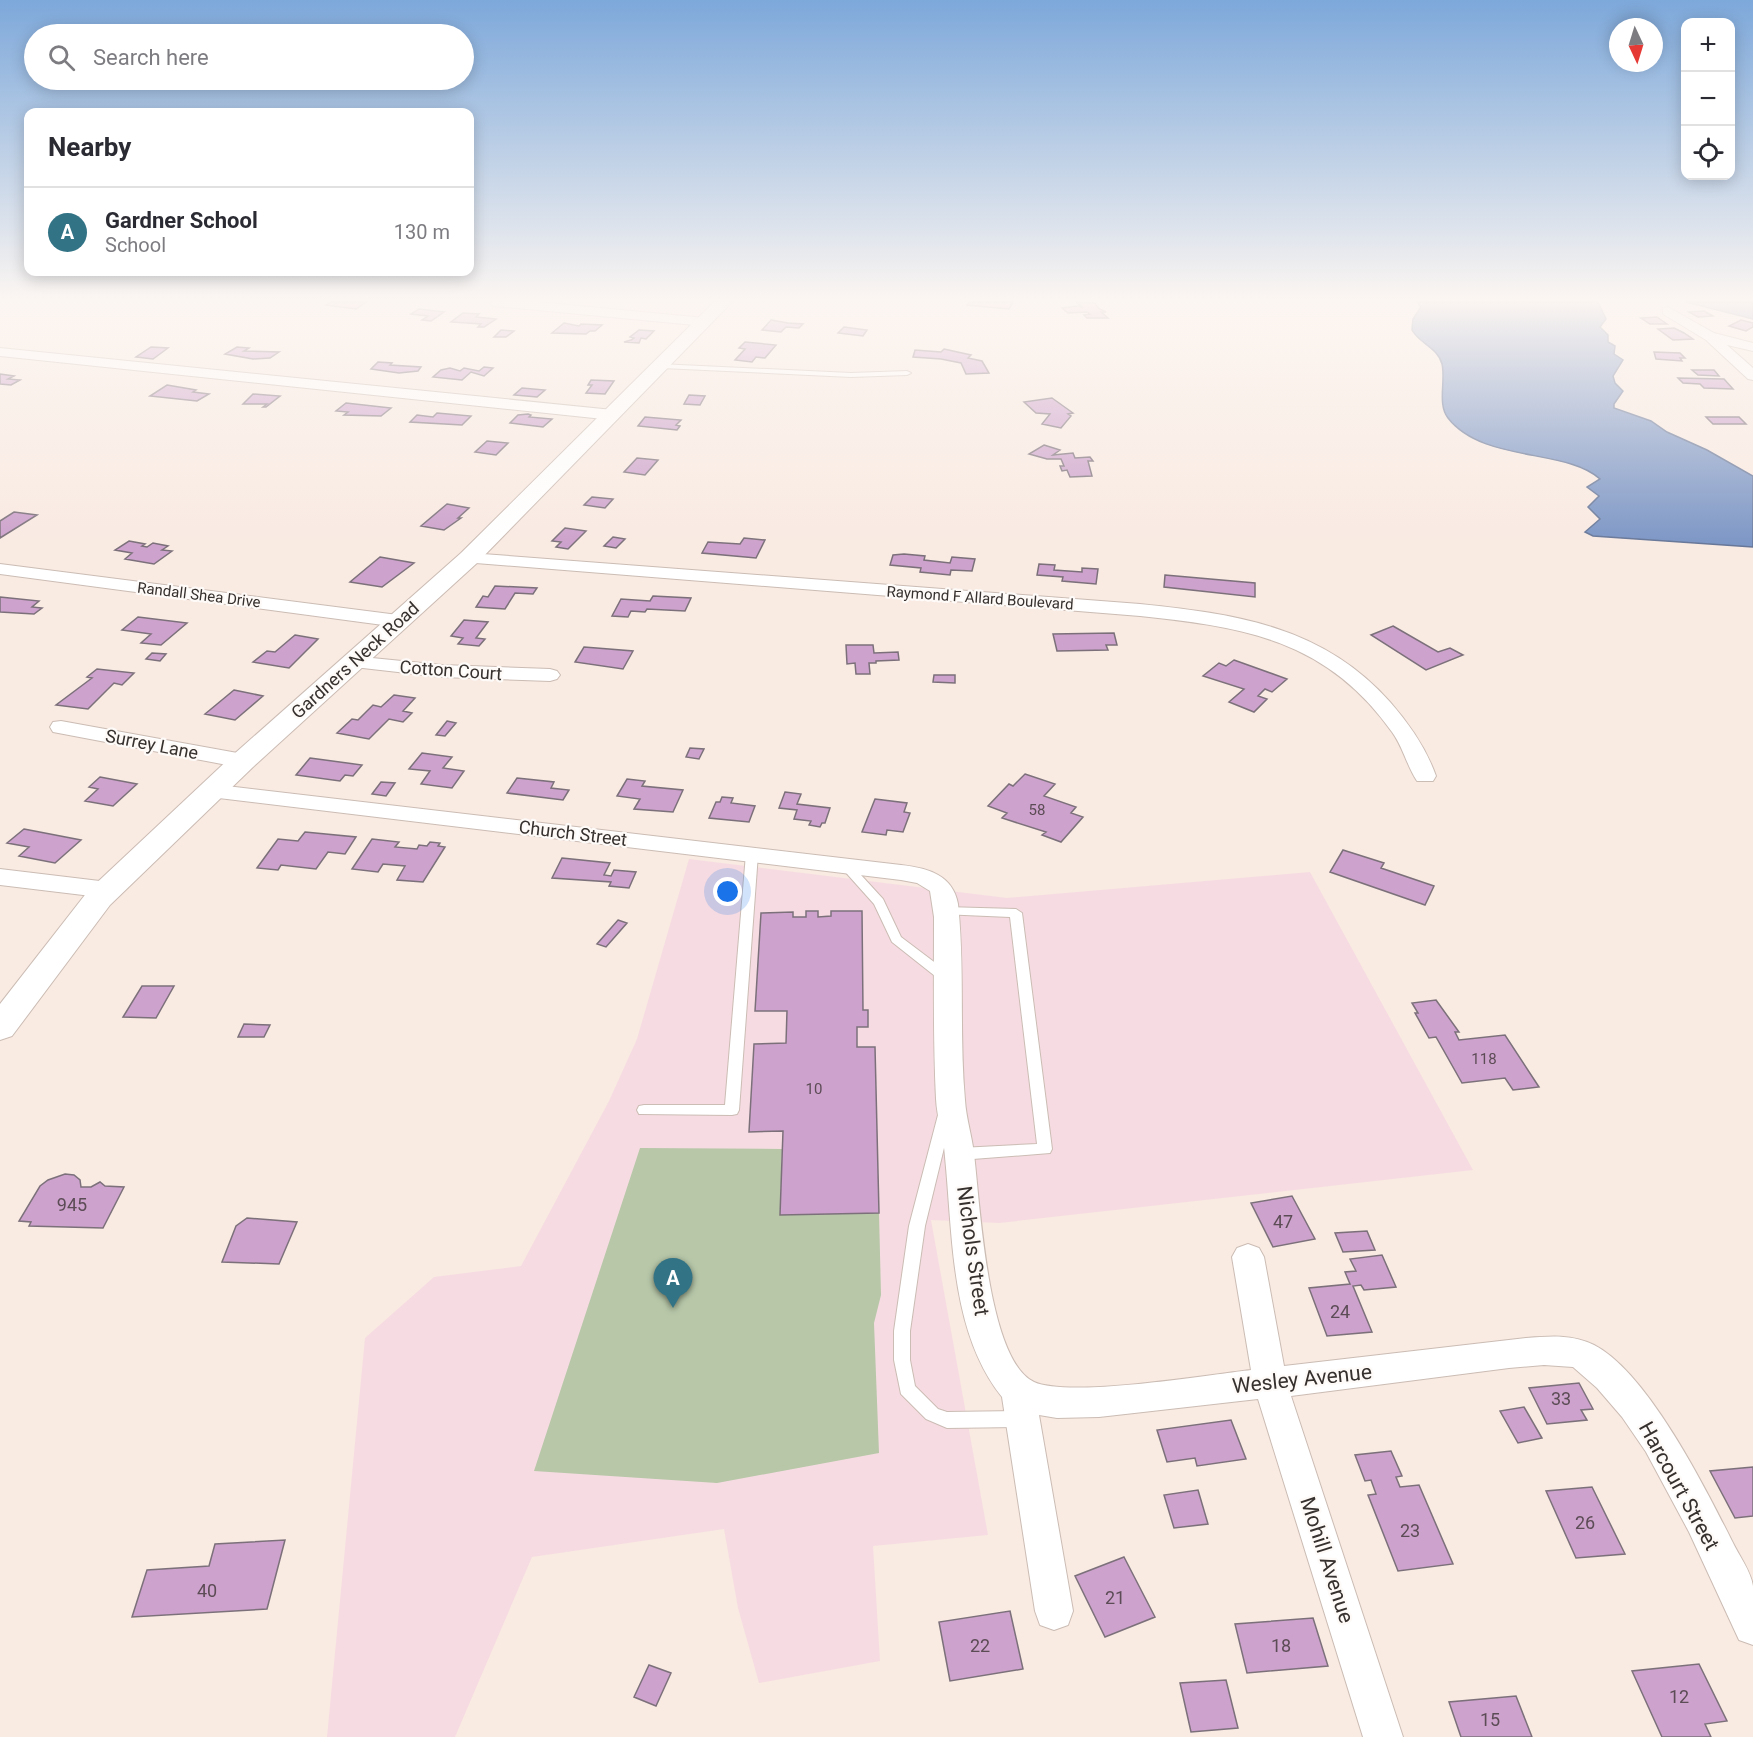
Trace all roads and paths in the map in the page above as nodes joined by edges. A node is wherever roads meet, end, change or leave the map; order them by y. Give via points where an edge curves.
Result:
1 (302, 383) edge
2 (645, 383) edge
3 (613, 415) junction
4 (469, 558) junction
5 (0, 569) edge
6 (398, 621) junction
7 (352, 662) junction
8 (550, 675) dead end
9 (61, 727) dead end
10 (243, 761) junction
11 (1425, 776) dead end
12 (210, 791) junction
13 (752, 854) junction
14 (846, 866) junction
15 (0, 877) edge
16 (935, 882) joint
17 (108, 890) junction
18 (945, 911) junction
19 (949, 980) junction
20 (8, 1004) edge
21 (0, 1028) edge
22 (950, 1096) junction
23 (644, 1110) dead end
24 (960, 1154) junction
25 (1248, 1257) dead end
26 (1587, 1359) joint
27 (1270, 1383) junction
28 (1020, 1405) junction
29 (1054, 1611) dead end
30 (1753, 1626) edge
31 (1383, 1737) edge

1 - 3 street
2 - 3 street, Gardners Neck Road
3 - 4 street, Gardners Neck Road
4 - 6 street, Gardners Neck Road
4 - 11 street, Raymond F Allard Boulevard via 1140,610 1244,624 1314,651 1345,668 1410,741
5 - 6 street, Randall Shea Drive
6 - 7 street, Gardners Neck Road
7 - 8 street, Cotton Court via 442,671
7 - 10 street, Gardners Neck Road
9 - 10 street, Surrey Lane
10 - 12 street, Gardners Neck Road
12 - 13 street, Church Street
12 - 17 street, Gardners Neck Road
13 - 14 street, Church Street
13 - 23 lane via 732,1110
14 - 16 street, Church Street
14 - 19 lane via 879,902 896,939
15 - 17 street
16 - 18 street, Nichols Street via 942,892
17 - 20 street, Gardners Neck Road
18 - 19 street, Nichols Street
18 - 24 lane via 1016,913 1045,1149
19 - 22 street, Nichols Street
20 - 21 street, Gardners Neck Road
22 - 24 street, Nichols Street
22 - 28 lane via 917,1226 902,1331 907,1389 932,1414 947,1420
24 - 28 street, Nichols Street via 967,1228 985,1333
25 - 27 street, Mohill Avenue
26 - 27 street, Wesley Avenue via 1582,1354 1547,1351
26 - 30 street, Harcourt Street via 1612,1378 1642,1418 1676,1473
27 - 28 street, Wesley Avenue via 1053,1404 1037,1400
27 - 31 street, Mohill Avenue
28 - 29 street, Nichols Street

